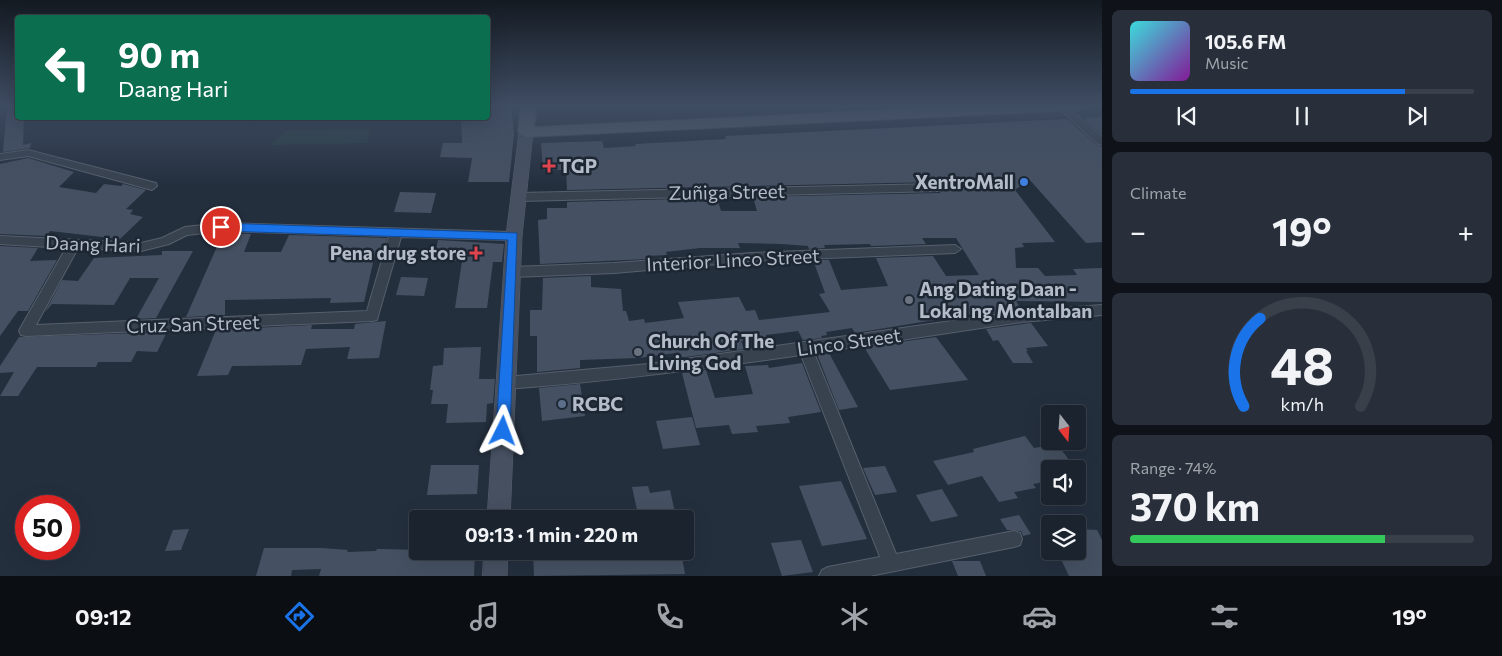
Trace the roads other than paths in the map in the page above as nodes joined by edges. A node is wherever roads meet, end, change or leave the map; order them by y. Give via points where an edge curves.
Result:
1 (526, 132) edge
2 (1090, 132) edge
3 (1102, 142) edge
4 (0, 157) edge
5 (152, 186) dead end
6 (936, 188) dead end
7 (519, 197) junction
8 (396, 233) junction
9 (514, 236) junction
10 (0, 240) edge
11 (74, 244) junction
12 (955, 249) dead end
13 (512, 272) junction
14 (1102, 310) edge
15 (805, 348) junction
16 (505, 383) junction
17 (498, 510) edge
18 (1014, 539) dead end
19 (496, 560) edge
20 (891, 563) junction
21 (495, 576) edge
22 (828, 576) edge

1 - 7 main road
2 - 3 street
4 - 5 street via 28,153
6 - 7 street, Zuñiga Street
7 - 9 main road
8 - 9 street, Daang Hari
8 - 11 street, Daang Hari via 214,227 186,231 141,247
8 - 11 street, Cruz San Street via 372,316 26,331
9 - 13 main road
10 - 11 street, Daang Hari
12 - 13 street, Interior Linco Street via 752,257
13 - 16 main road
14 - 15 street, Linco Street via 1062,311
15 - 16 street, Linco Street via 596,377
15 - 20 street
16 - 17 main road
18 - 20 street
19 - 21 main road
20 - 22 street

